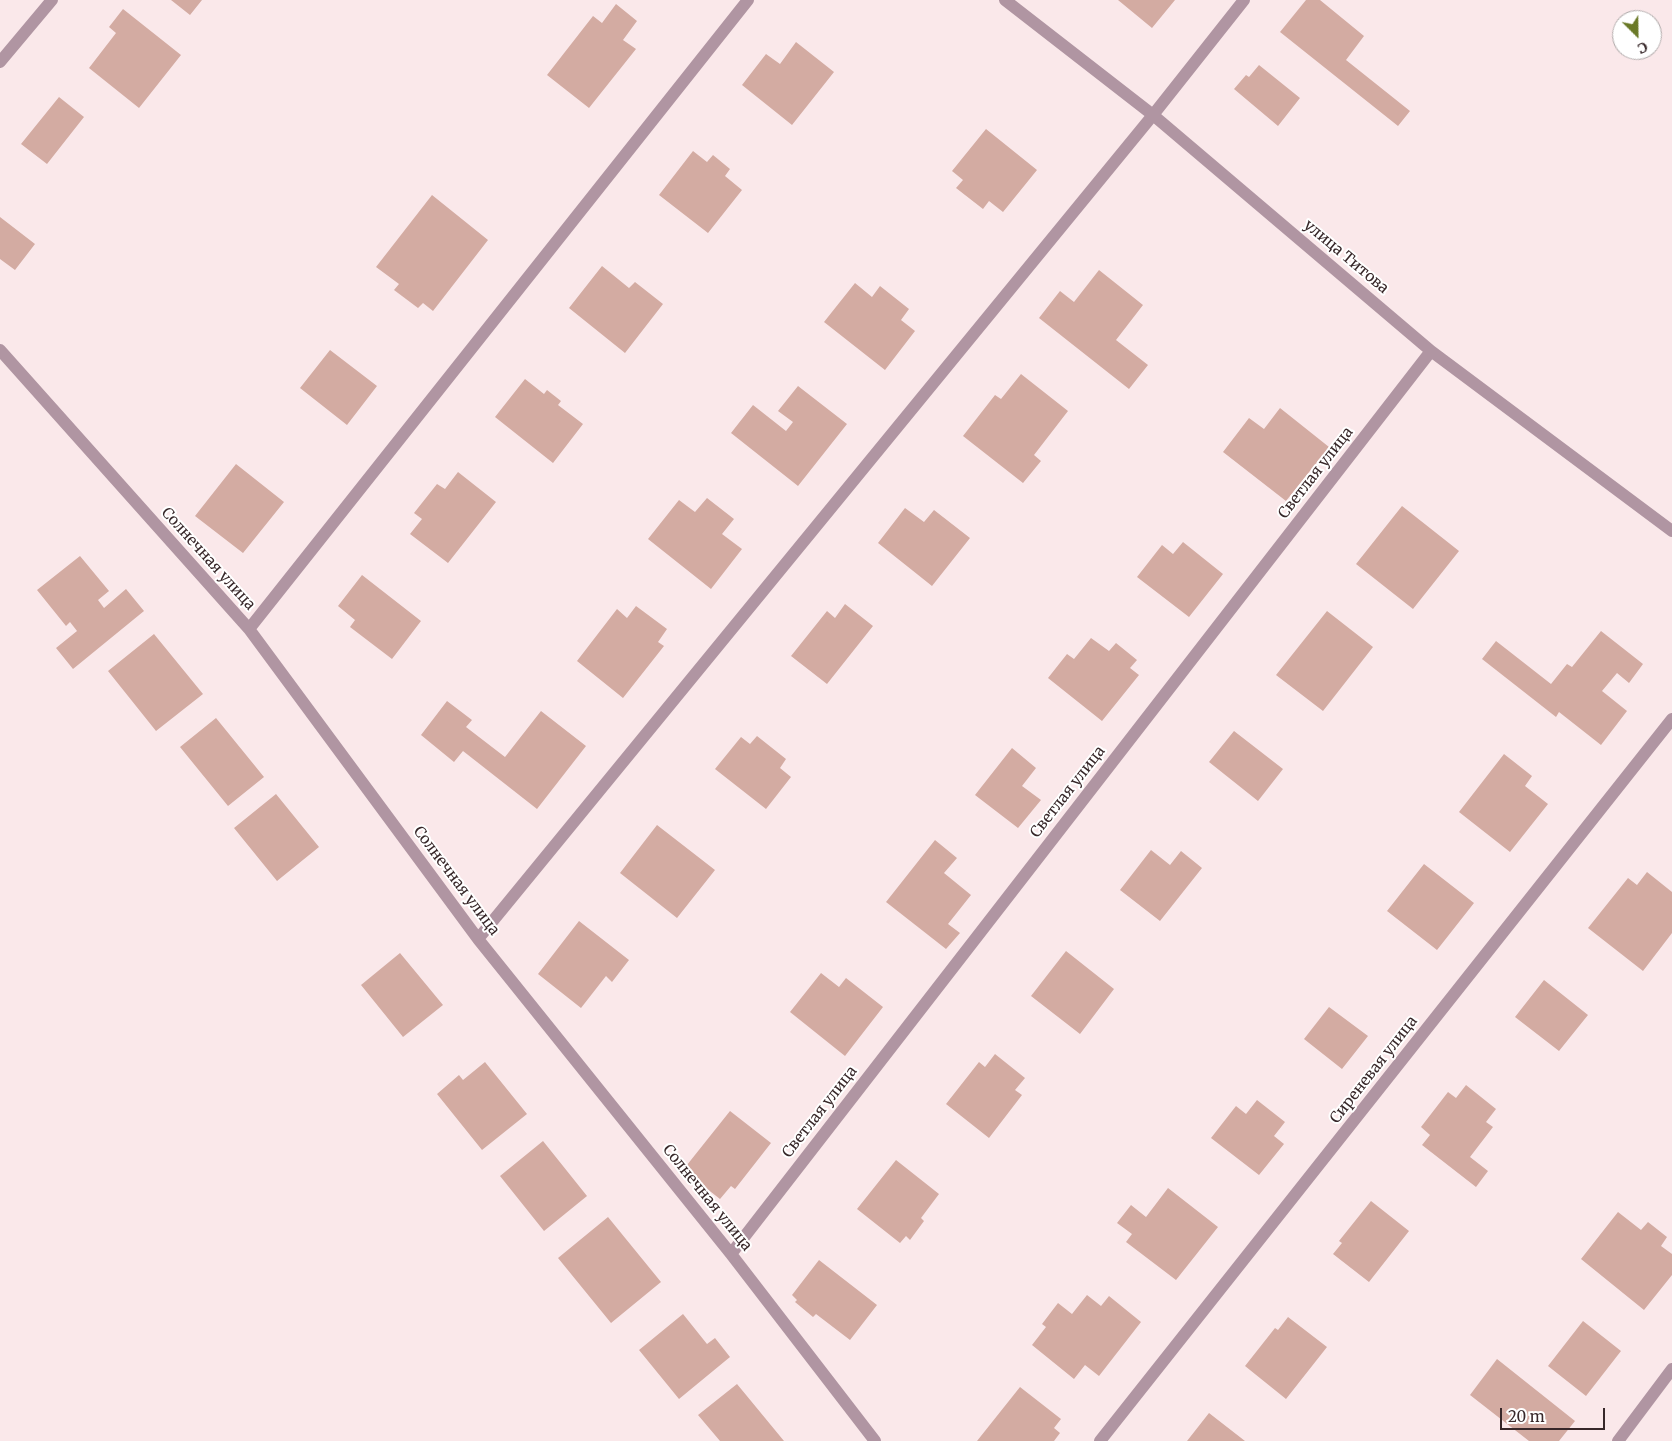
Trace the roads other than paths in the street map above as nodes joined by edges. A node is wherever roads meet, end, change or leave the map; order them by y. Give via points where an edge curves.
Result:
1 (52, 0) edge
2 (748, 0) edge
3 (1005, 0) edge
4 (1244, 0) edge
5 (0, 62) edge
6 (1153, 115) junction
7 (0, 350) edge
8 (1431, 351) junction
9 (1672, 531) edge
10 (249, 629) junction
11 (1672, 719) edge
12 (478, 939) junction
13 (730, 1254) junction
14 (1672, 1369) edge
15 (875, 1441) edge
16 (1100, 1441) edge
17 (1618, 1441) edge

1 - 5 street
2 - 10 street
3 - 6 street, улица Титова
4 - 6 street
6 - 8 street, улица Титова
6 - 12 street
7 - 10 street, Солнечная улица
8 - 9 street, улица Титова
8 - 13 street, Светлая улица
10 - 12 street, Солнечная улица
11 - 16 street, Сиреневая улица
12 - 13 street, Солнечная улица
13 - 15 street, Солнечная улица
14 - 17 street

